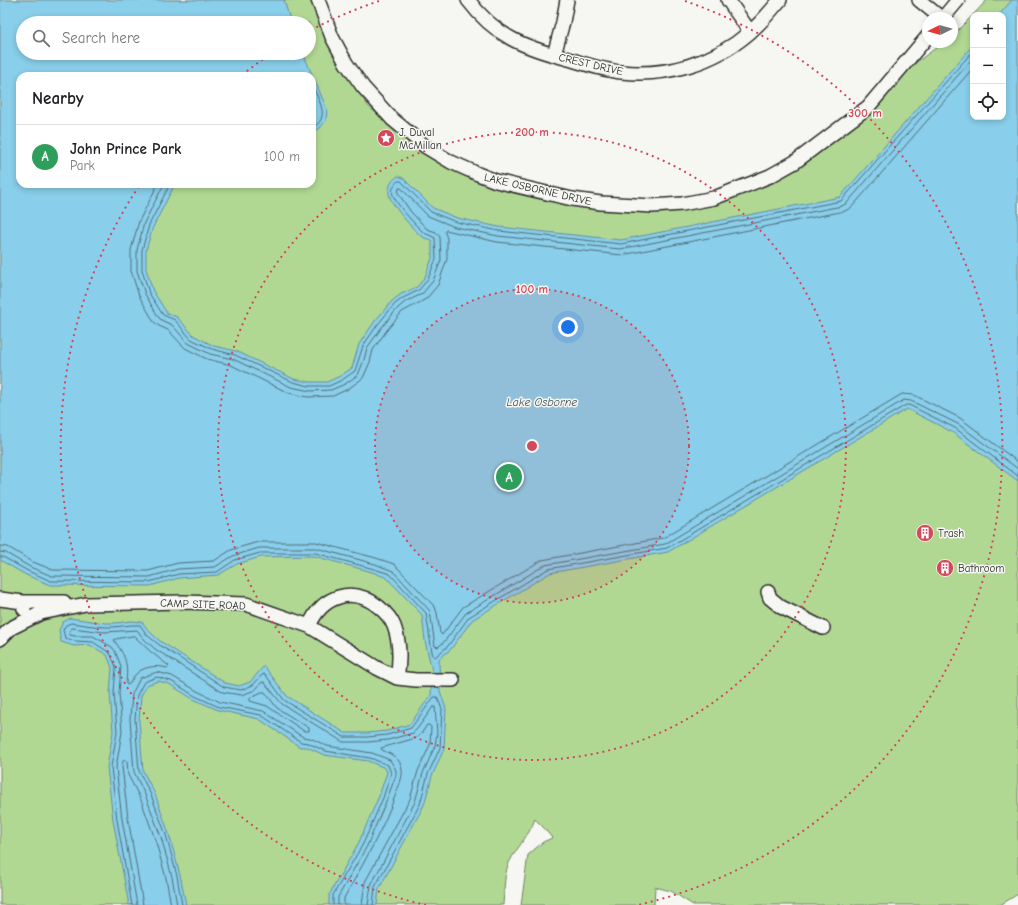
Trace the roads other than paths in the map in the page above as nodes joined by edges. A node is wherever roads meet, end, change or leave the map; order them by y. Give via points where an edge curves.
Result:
1 (318, 0) edge
2 (468, 0) edge
3 (567, 0) edge
4 (728, 0) edge
5 (780, 0) edge
6 (919, 0) edge
7 (958, 0) edge
8 (934, 12) edge
9 (947, 12) edge
10 (750, 32) junction
11 (922, 43) edge
12 (554, 55) junction
13 (768, 592) dead end
14 (0, 599) edge
15 (23, 602) junction
16 (86, 604) junction
17 (25, 621) junction
18 (309, 626) junction
19 (823, 628) dead end
20 (6, 630) edge
21 (0, 639) edge
22 (397, 678) junction
23 (452, 680) dead end

1 - 11 street, LAKE OSBORNE DRIVE via 332,38 363,87 392,120 426,147 451,162 496,181 601,203 652,206 682,204 714,198 770,176 795,162 868,107
2 - 12 street, CREST DRIVE via 488,22 510,38 526,47
3 - 12 street
4 - 10 street
5 - 10 street, CREST DRIVE
6 - 8 street
7 - 9 street
10 - 12 street, CREST DRIVE via 711,58 667,71 644,73 607,70
13 - 19 street via 770,598 781,607
14 - 15 street
15 - 16 street
15 - 17 street
16 - 17 street, CAMP SITE ROAD via 41,613
16 - 18 street, CAMP SITE ROAD via 246,604
17 - 20 street, CAMP SITE ROAD
18 - 22 street, CAMP SITE ROAD
18 - 22 street via 322,606 334,598 360,596 373,602 386,612 394,627 399,647
20 - 21 street, CAMP SITE ROAD
22 - 23 street, CAMP SITE ROAD

